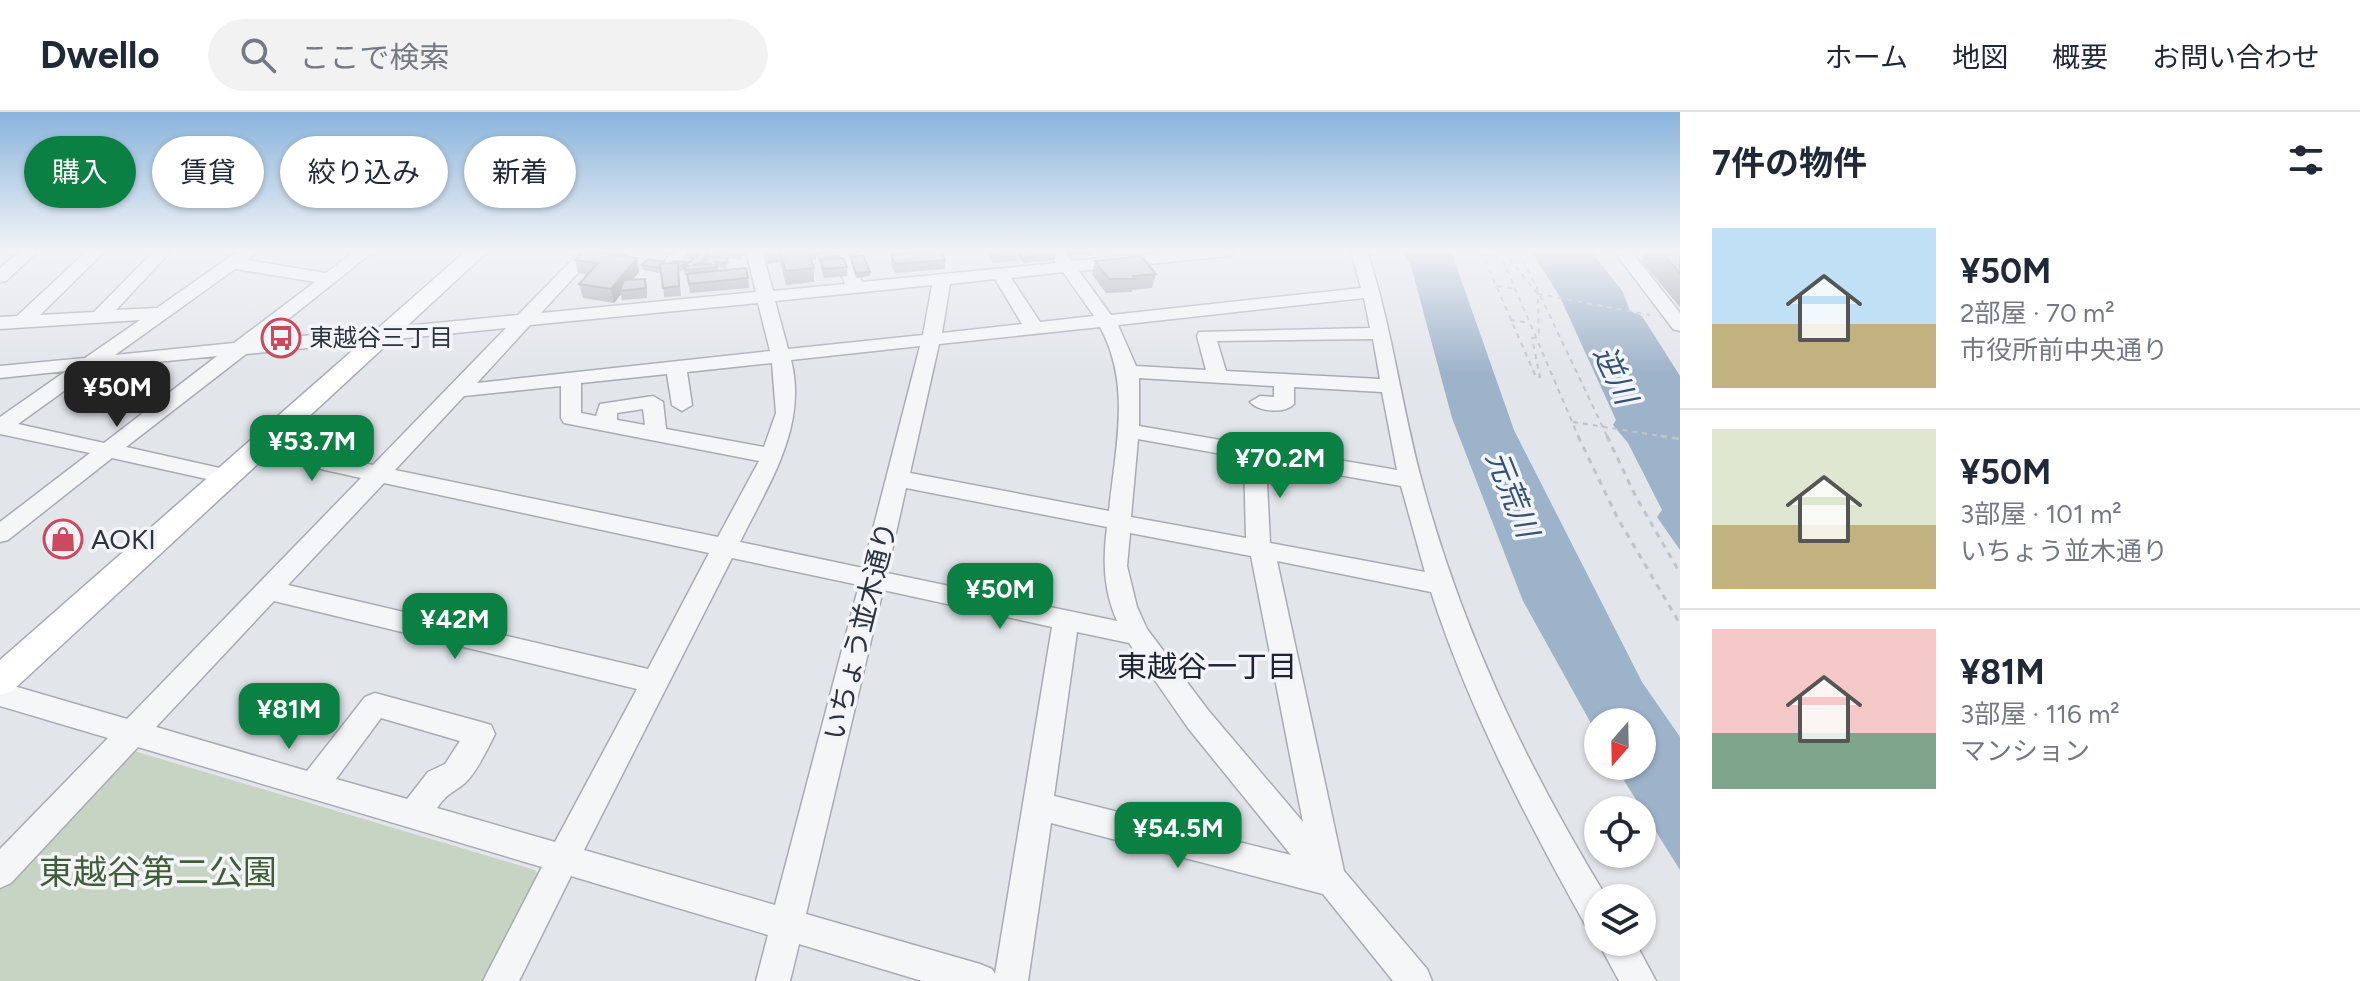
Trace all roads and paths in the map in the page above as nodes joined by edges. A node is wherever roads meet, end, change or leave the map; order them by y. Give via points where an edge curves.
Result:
1 (54, 292) edge
2 (124, 292) edge
3 (191, 292) edge
4 (314, 292) edge
5 (433, 292) edge
6 (551, 292) edge
7 (764, 292) edge
8 (820, 292) edge
9 (940, 292) edge
10 (1011, 292) edge
11 (1085, 292) edge
12 (1372, 292) joint
13 (1499, 292) edge
14 (1517, 292) edge
15 (1537, 292) edge
16 (1538, 292) edge
17 (1654, 292) edge
18 (1540, 295) junction
19 (765, 297) junction
20 (161, 313) junction
21 (1649, 314) dead end
22 (101, 315) junction
23 (1510, 320) junction
24 (523, 321) junction
25 (1105, 321) junction
26 (22, 322) junction
27 (0, 323) edge
28 (1531, 323) junction
29 (1680, 325) edge
30 (1034, 328) junction
31 (1380, 333) junction
32 (383, 336) junction
33 (1536, 336) junction
34 (931, 340) junction
35 (237, 350) junction
36 (780, 356) junction
37 (86, 365) junction
38 (676, 367) junction
39 (0, 372) edge
40 (1131, 372) junction
41 (1218, 376) junction
42 (1540, 377) junction
43 (571, 379) junction
44 (1554, 379) junction
45 (1284, 381) junction
46 (1390, 386) junction
47 (455, 391) junction
48 (1260, 402) dead end
49 (682, 405) dead end
50 (1573, 422) junction
51 (606, 425) junction
52 (0, 427) edge
53 (1602, 428) junction
54 (1128, 431) junction
55 (656, 435) junction
56 (1680, 439) edge
57 (256, 448) junction
58 (107, 450) junction
59 (1255, 453) junction
60 (772, 456) junction
61 (378, 474) junction
62 (225, 476) junction
63 (896, 478) junction
64 (1410, 480) junction
65 (1117, 521) junction
66 (0, 534) edge
67 (726, 547) junction
68 (1260, 549) junction
69 (1680, 573) edge
70 (873, 579) junction
71 (1440, 584) junction
72 (267, 590) junction
73 (1066, 620) junction
74 (1680, 624) edge
75 (1137, 635) junction
76 (0, 681) edge
77 (655, 682) junction
78 (0, 694) edge
79 (132, 733) junction
80 (313, 786) junction
81 (1038, 806) junction
82 (414, 815) junction
83 (563, 859) junction
84 (0, 872) edge
85 (1331, 879) junction
86 (1584, 891) edge
87 (787, 925) junction
88 (1624, 956) edge
89 (500, 981) edge
90 (773, 981) edge
91 (980, 981) edge
92 (1011, 981) edge
93 (1415, 981) edge
94 (1639, 981) edge

1 - 26 street
2 - 22 street
3 - 20 street
4 - 35 street
5 - 32 main road
6 - 24 street
7 - 19 street
8 - 19 street
9 - 34 street, いちょう並木通り
10 - 30 street
11 - 25 street
12 - 25 street
12 - 31 street
13 - 23 path
14 - 28 path
15 - 18 path
16 - 18 path
17 - 29 street
18 - 21 path
18 - 33 path
18 - 53 path
19 - 24 street
19 - 36 street
20 - 22 street
20 - 37 street
22 - 26 street
23 - 28 path
23 - 42 path
24 - 32 street
24 - 47 street
25 - 30 street
25 - 40 street
26 - 27 street
28 - 33 path
30 - 34 street
31 - 41 street via 1206,336
31 - 46 street
32 - 35 street
32 - 57 main road
33 - 42 path via 1532,338
33 - 44 path
34 - 36 street
34 - 63 street, いちょう並木通り
35 - 37 street
35 - 58 street
36 - 38 street
36 - 60 street via 786,413
37 - 39 street
37 - 52 street
38 - 43 street
38 - 49 street
40 - 41 street
40 - 54 street
41 - 45 street
42 - 44 path
43 - 47 street
43 - 51 street via 571,418
44 - 50 path
45 - 46 street
45 - 48 street via 1284,404
46 - 64 street
47 - 61 street
50 - 53 path
50 - 74 path via 1617,517
51 - 55 street
51 - 55 street via 607,408 653,402
52 - 58 street
53 - 56 path
53 - 69 path
54 - 59 street
54 - 65 street
55 - 60 street
57 - 61 street
57 - 62 main road
58 - 62 street
58 - 66 street
59 - 64 street
59 - 68 street
60 - 67 street
61 - 67 street
61 - 72 street
62 - 76 main road
63 - 65 street
63 - 70 street, いちょう並木通り
64 - 71 street
65 - 68 street
65 - 75 street via 1118,586
67 - 70 street
67 - 77 street
68 - 71 street
68 - 85 street
70 - 73 street
70 - 87 street, いちょう並木通り
71 - 86 street via 1501,739
72 - 77 street
72 - 79 street
73 - 75 street
73 - 81 street
75 - 85 street via 1198,719
77 - 83 street
78 - 79 street
79 - 80 street
79 - 84 street
80 - 82 street
80 - 82 street via 375,705 481,734 455,773 439,781
81 - 85 street
81 - 92 street
82 - 83 street
83 - 87 street
83 - 89 street
85 - 93 street
87 - 90 street, いちょう並木通り
87 - 91 street
88 - 94 street

